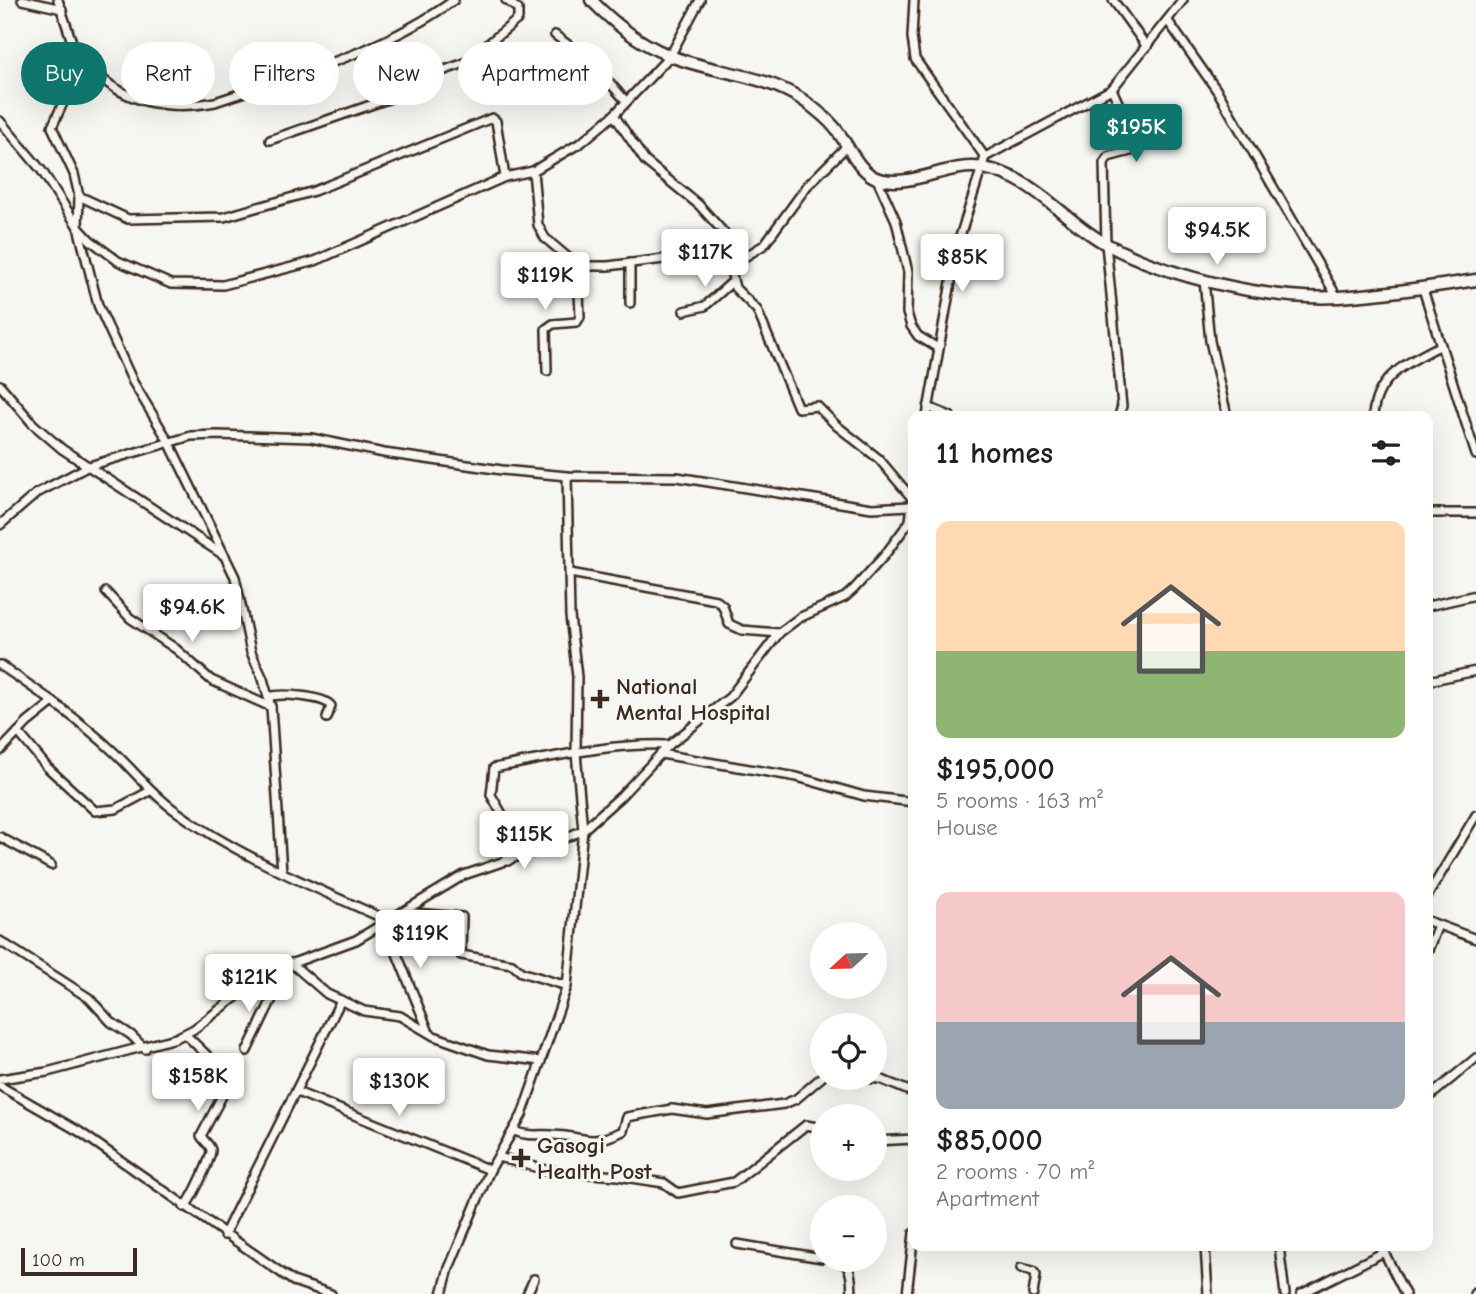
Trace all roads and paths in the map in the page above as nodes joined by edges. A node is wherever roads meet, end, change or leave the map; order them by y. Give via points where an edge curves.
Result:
1 (22, 0) edge
2 (58, 0) edge
3 (454, 0) edge
4 (506, 0) edge
5 (591, 0) edge
6 (700, 0) edge
7 (915, 0) edge
8 (1113, 0) edge
9 (1183, 0) edge
10 (62, 9) junction
11 (1168, 21) junction
12 (555, 35) dead end
13 (74, 42) edge
14 (1147, 47) junction
15 (670, 56) junction
16 (107, 84) edge
17 (1112, 89) junction
18 (626, 101) junction
19 (62, 105) edge
20 (614, 115) junction
21 (0, 121) edge
22 (270, 141) dead end
23 (848, 145) junction
24 (984, 163) junction
25 (533, 171) junction
26 (505, 177) junction
27 (877, 179) junction
28 (79, 196) junction
29 (78, 227) junction
30 (1106, 244) junction
31 (745, 256) junction
32 (630, 263) junction
33 (578, 266) junction
34 (730, 266) junction
35 (1204, 280) junction
36 (1476, 280) edge
37 (732, 282) junction
38 (1423, 289) junction
39 (1337, 297) junction
40 (631, 303) dead end
41 (684, 311) dead end
42 (1441, 345) junction
43 (938, 348) junction
44 (547, 371) dead end
45 (0, 385) edge
46 (928, 407) junction
47 (928, 411) edge
48 (938, 411) edge
49 (1120, 411) edge
50 (1226, 411) edge
51 (1374, 411) edge
52 (169, 442) junction
53 (1476, 455) edge
54 (89, 466) junction
55 (567, 476) junction
56 (908, 498) edge
57 (908, 502) edge
58 (1433, 513) edge
59 (1476, 513) edge
60 (0, 525) edge
61 (908, 529) edge
62 (225, 556) junction
63 (570, 573) junction
64 (106, 592) dead end
65 (1476, 596) edge
66 (1433, 605) edge
67 (779, 633) junction
68 (0, 666) edge
69 (1476, 671) edge
70 (1433, 680) edge
71 (268, 697) junction
72 (54, 702) junction
73 (271, 707) junction
74 (327, 718) dead end
75 (18, 733) junction
76 (669, 745) junction
77 (0, 751) edge
78 (576, 752) junction
79 (660, 754) junction
80 (150, 791) junction
81 (908, 801) edge
82 (1476, 815) edge
83 (583, 830) junction
84 (0, 837) edge
85 (508, 861) junction
86 (51, 865) dead end
87 (282, 872) junction
88 (1433, 887) edge
89 (401, 912) junction
90 (385, 921) junction
91 (1433, 923) edge
92 (1438, 925) junction
93 (1433, 938) edge
94 (1476, 939) edge
95 (0, 941) edge
96 (291, 963) junction
97 (264, 977) junction
98 (567, 986) junction
99 (341, 1000) junction
100 (428, 1030) junction
101 (185, 1034) junction
102 (145, 1049) junction
103 (247, 1051) dead end
104 (1476, 1058) edge
105 (541, 1061) junction
106 (0, 1079) edge
107 (887, 1082) edge
108 (0, 1086) edge
109 (810, 1087) edge
110 (908, 1091) edge
111 (297, 1092) junction
112 (1433, 1094) edge
113 (810, 1126) edge
114 (514, 1131) junction
115 (908, 1139) edge
116 (887, 1140) edge
117 (498, 1157) junction
118 (490, 1170) junction
119 (184, 1206) junction
120 (224, 1235) junction
121 (737, 1244) dead end
122 (912, 1251) edge
123 (1205, 1251) edge
124 (1280, 1251) edge
125 (1378, 1251) edge
126 (1383, 1251) edge
127 (810, 1256) edge
128 (1021, 1268) dead end
129 (849, 1272) edge
130 (534, 1279) dead end
131 (331, 1294) edge
132 (442, 1294) edge
133 (527, 1294) edge
134 (852, 1294) edge
135 (907, 1294) edge
136 (1033, 1294) edge
137 (1208, 1294) edge
138 (1285, 1294) edge
139 (1301, 1294) edge
140 (1405, 1294) edge

1 - 10 street
2 - 10 street
3 - 16 street via 413,25 318,67 215,102 197,105 132,98
4 - 22 street via 518,9 518,19 465,63 436,73 405,93
5 - 15 street via 639,41
6 - 15 street
7 - 24 street via 915,59
8 - 14 street
9 - 11 street
10 - 13 street
11 - 14 street
11 - 39 street via 1218,92
12 - 18 street via 590,61
14 - 17 street
15 - 18 street
15 - 23 street via 769,83 802,99 836,128
17 - 24 street
17 - 30 street via 1137,145 1104,163
18 - 20 street
19 - 28 street via 52,127
20 - 25 street via 582,142
20 - 31 street via 645,161 699,205
21 - 29 street via 41,170
23 - 27 street via 865,171
23 - 31 street via 807,186 764,245
24 - 27 street via 906,179
24 - 30 street via 1039,192
24 - 43 street via 958,243
25 - 26 street
25 - 33 street via 538,225 545,238
26 - 28 street via 492,118 314,191 224,217 128,219
26 - 29 street via 315,261 223,285 171,284 118,261
27 - 43 street via 896,221 908,272 911,326
28 - 29 street
29 - 52 street via 98,305 133,382
30 - 35 street via 1160,269
30 - 49 street
31 - 34 street
32 - 33 street
32 - 34 street via 683,259
32 - 40 street
33 - 44 street via 580,317 577,322 546,328
34 - 37 street
35 - 39 street via 1287,295
35 - 50 street via 1210,341
36 - 38 street
37 - 41 street via 705,306
37 - 56 street via 757,310 798,408 812,405 822,409 878,459
38 - 39 street
38 - 42 street
42 - 51 street via 1394,371 1380,388
42 - 53 street
43 - 46 street
45 - 54 street via 33,424
46 - 47 street
46 - 48 street
52 - 54 street
52 - 55 street via 191,436 311,438 384,453
52 - 62 street
54 - 60 street via 37,494
54 - 62 street
55 - 57 street via 677,477 872,508
55 - 63 street
58 - 59 street
61 - 67 street via 845,597 799,618
62 - 71 street
63 - 67 street via 716,600 729,624 742,630
63 - 78 street via 577,677
64 - 73 street via 130,618 211,680
65 - 66 street
67 - 76 street via 730,697
68 - 72 street
69 - 70 street
71 - 73 street
71 - 74 street via 283,694 325,700 331,706
72 - 75 street
72 - 80 street via 116,754
73 - 87 street
75 - 77 street
75 - 80 street via 95,811 116,809
76 - 78 street
76 - 79 street
78 - 83 street
78 - 85 street via 494,768 492,795 502,814
79 - 81 street
79 - 83 street
80 - 87 street via 205,829
82 - 88 street
83 - 85 street
83 - 98 street
84 - 86 street
85 - 89 street via 464,875
87 - 90 street
89 - 90 street
89 - 98 street via 462,917 461,955 512,964 521,972
90 - 96 street via 356,940
90 - 100 street
91 - 92 street
92 - 93 street
92 - 94 street
95 - 102 street via 89,998
96 - 97 street
96 - 99 street via 327,994
97 - 101 street
97 - 103 street via 274,995
98 - 105 street
99 - 100 street via 374,1014 400,1016
99 - 111 street
100 - 105 street via 488,1055
101 - 102 street
101 - 119 street via 232,1077 201,1136 210,1154 192,1200
102 - 106 street
104 - 112 street
105 - 114 street
107 - 110 street
108 - 119 street via 80,1132
109 - 114 street via 784,1104 707,1114 672,1109 627,1117 623,1131 606,1140 536,1137
111 - 118 street
111 - 120 street
113 - 117 street via 734,1182 678,1193 664,1183 550,1171
114 - 117 street
115 - 116 street
117 - 118 street
118 - 132 street
119 - 120 street
120 - 131 street via 293,1281
121 - 127 street
122 - 135 street
123 - 137 street
124 - 138 street
125 - 139 street
126 - 140 street
128 - 136 street via 1036,1275
129 - 134 street
130 - 133 street

